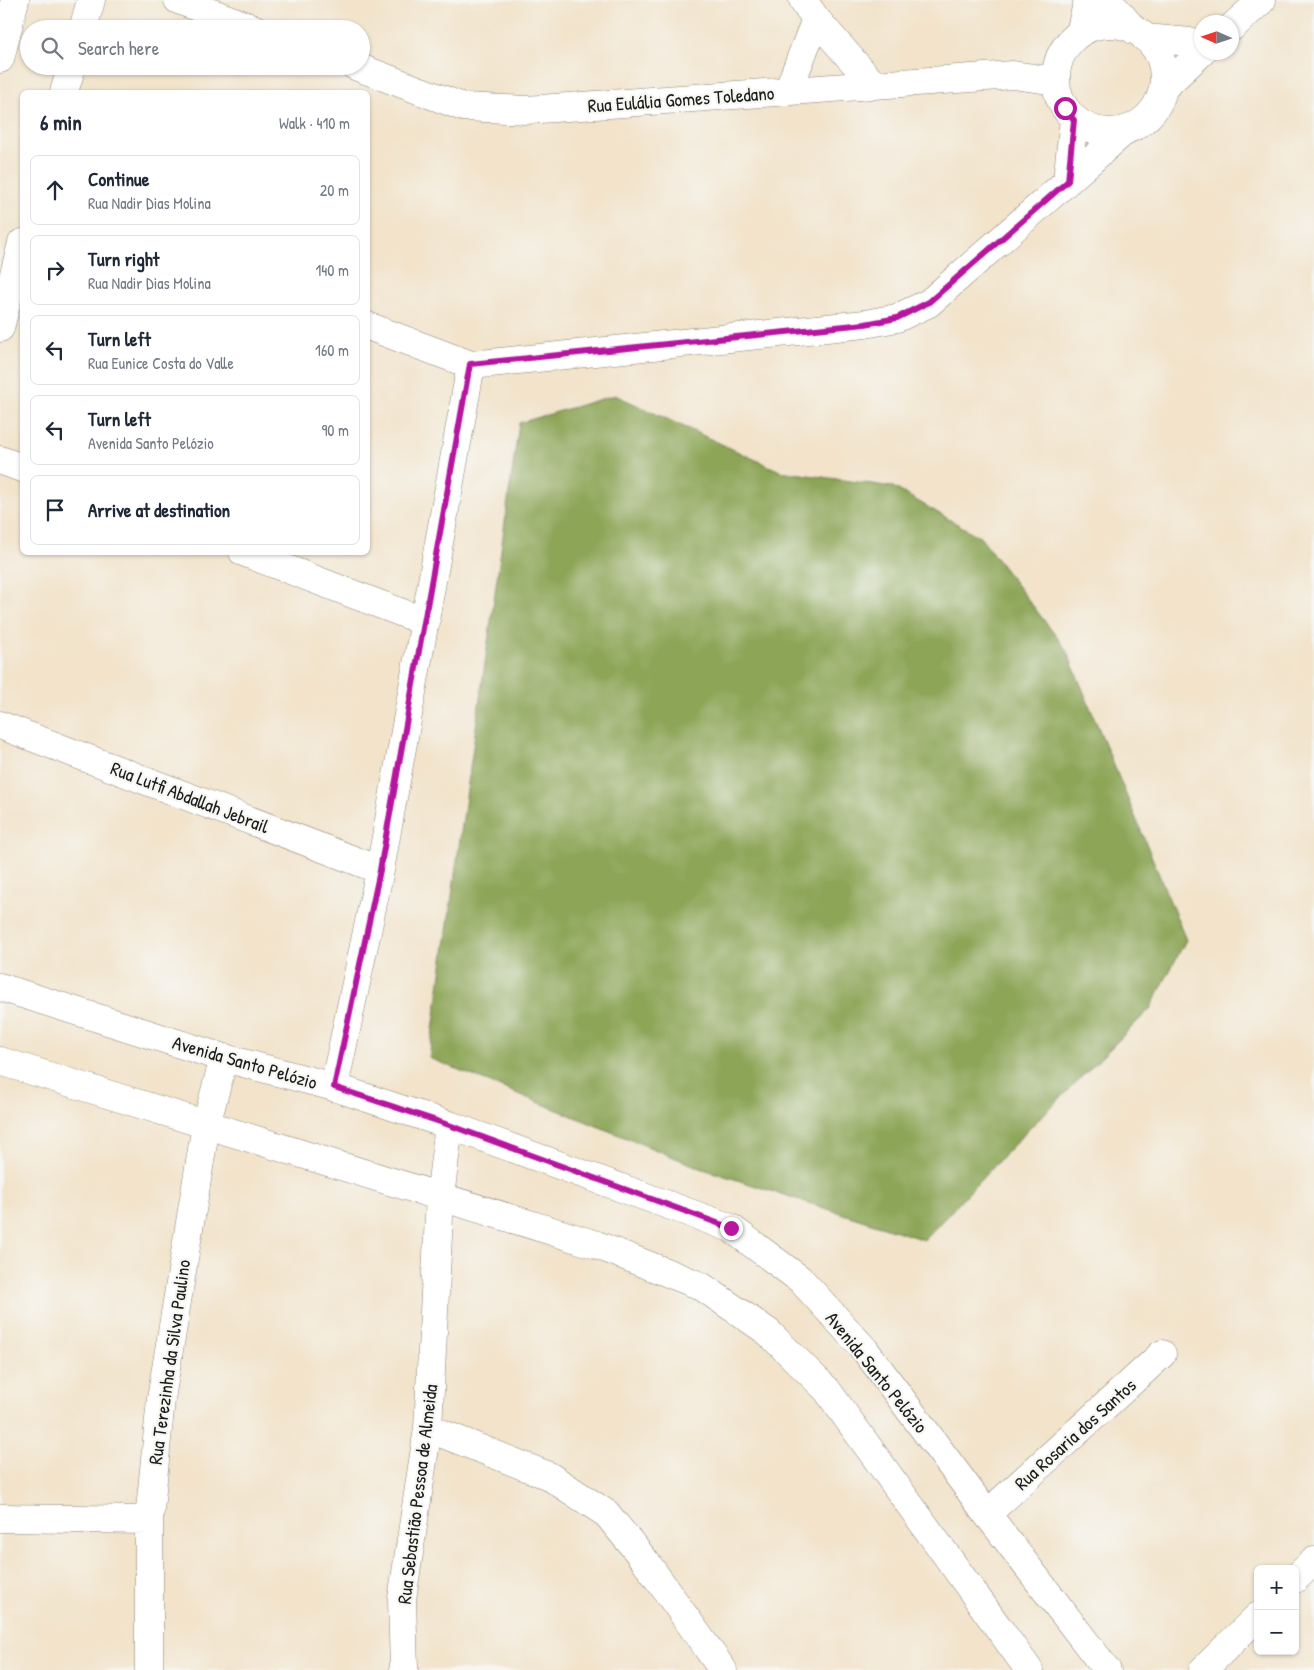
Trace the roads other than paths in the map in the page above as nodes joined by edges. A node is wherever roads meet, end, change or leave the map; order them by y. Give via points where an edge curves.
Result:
1 (16, 0) edge
2 (91, 0) edge
3 (178, 0) edge
4 (1088, 0) edge
5 (1108, 0) edge
6 (1262, 0) edge
7 (810, 10) edge
8 (85, 20) edge
9 (231, 20) edge
10 (1239, 21) edge
11 (1140, 34) junction
12 (1075, 37) junction
13 (1194, 43) edge
14 (0, 59) edge
15 (1194, 59) edge
16 (370, 72) edge
17 (69, 75) edge
18 (1013, 75) junction
19 (1056, 81) junction
20 (874, 85) junction
21 (1162, 88) junction
22 (65, 90) edge
23 (788, 91) junction
24 (1074, 120) junction
25 (1127, 129) junction
26 (1068, 181) junction
27 (20, 251) edge
28 (370, 327) edge
29 (0, 328) edge
30 (470, 364) junction
31 (0, 460) edge
32 (20, 467) edge
33 (251, 555) edge
34 (426, 622) junction
35 (0, 725) edge
36 (380, 870) junction
37 (0, 987) edge
38 (224, 1058) junction
39 (0, 1061) edge
40 (334, 1087) junction
41 (206, 1125) junction
42 (449, 1125) junction
43 (440, 1197) junction
44 (1162, 1354) dead end
45 (428, 1428) junction
46 (987, 1514) junction
47 (0, 1518) edge
48 (149, 1520) junction
49 (1314, 1561) edge
50 (1299, 1575) edge
51 (1254, 1620) edge
52 (149, 1670) edge
53 (404, 1670) edge
54 (723, 1670) edge
55 (1029, 1670) edge
56 (1107, 1670) edge
57 (1203, 1670) edge

1 - 14 street
2 - 8 street
3 - 9 street
4 - 12 street
5 - 11 street
6 - 10 street
7 - 20 street
7 - 23 street
11 - 12 street via 1107,24
11 - 13 street
11 - 21 street via 1154,48 1160,60
12 - 18 street, Rua Eulália Gomes Toledano
12 - 19 street via 1061,54
15 - 21 street
16 - 23 street, Rua Eulália Gomes Toledano via 462,106 526,110
17 - 22 street
18 - 19 street, Rua Eulália Gomes Toledano
18 - 20 street, Rua Eulália Gomes Toledano
19 - 24 street via 1058,96
20 - 23 street, Rua Eulália Gomes Toledano
21 - 25 street via 1150,114 1142,123
24 - 25 street via 1099,132
24 - 26 street
25 - 26 street
26 - 30 street via 929,302 897,318 865,324
27 - 29 street
28 - 30 street
30 - 34 street
31 - 32 street
33 - 34 street
34 - 36 street
35 - 36 street, Rua Lutfi Abdallah Jebrail
36 - 40 street
37 - 38 street, Avenida Santo Pelózio
38 - 40 street, Avenida Santo Pelózio
38 - 41 street, Rua Terezinha da Silva Paulino
39 - 41 street
40 - 42 street, Avenida Santo Pelózio
41 - 43 street
41 - 48 street, Rua Terezinha da Silva Paulino via 161,1399
42 - 43 street, Rua Sebastião Pessoa de Almeida
42 - 46 street, Avenida Santo Pelózio via 731,1228 801,1280 865,1350
43 - 45 street, Rua Sebastião Pessoa de Almeida
43 - 55 street via 597,1245 700,1286 768,1332 827,1390
44 - 46 street, Rua Rosaria dos Santos
45 - 53 street, Rua Sebastião Pessoa de Almeida via 402,1599
45 - 54 street via 549,1476 607,1514 646,1562
46 - 56 street, Avenida Santo Pelózio
47 - 48 street
48 - 52 street, Rua Terezinha da Silva Paulino
49 - 50 street
51 - 57 street

